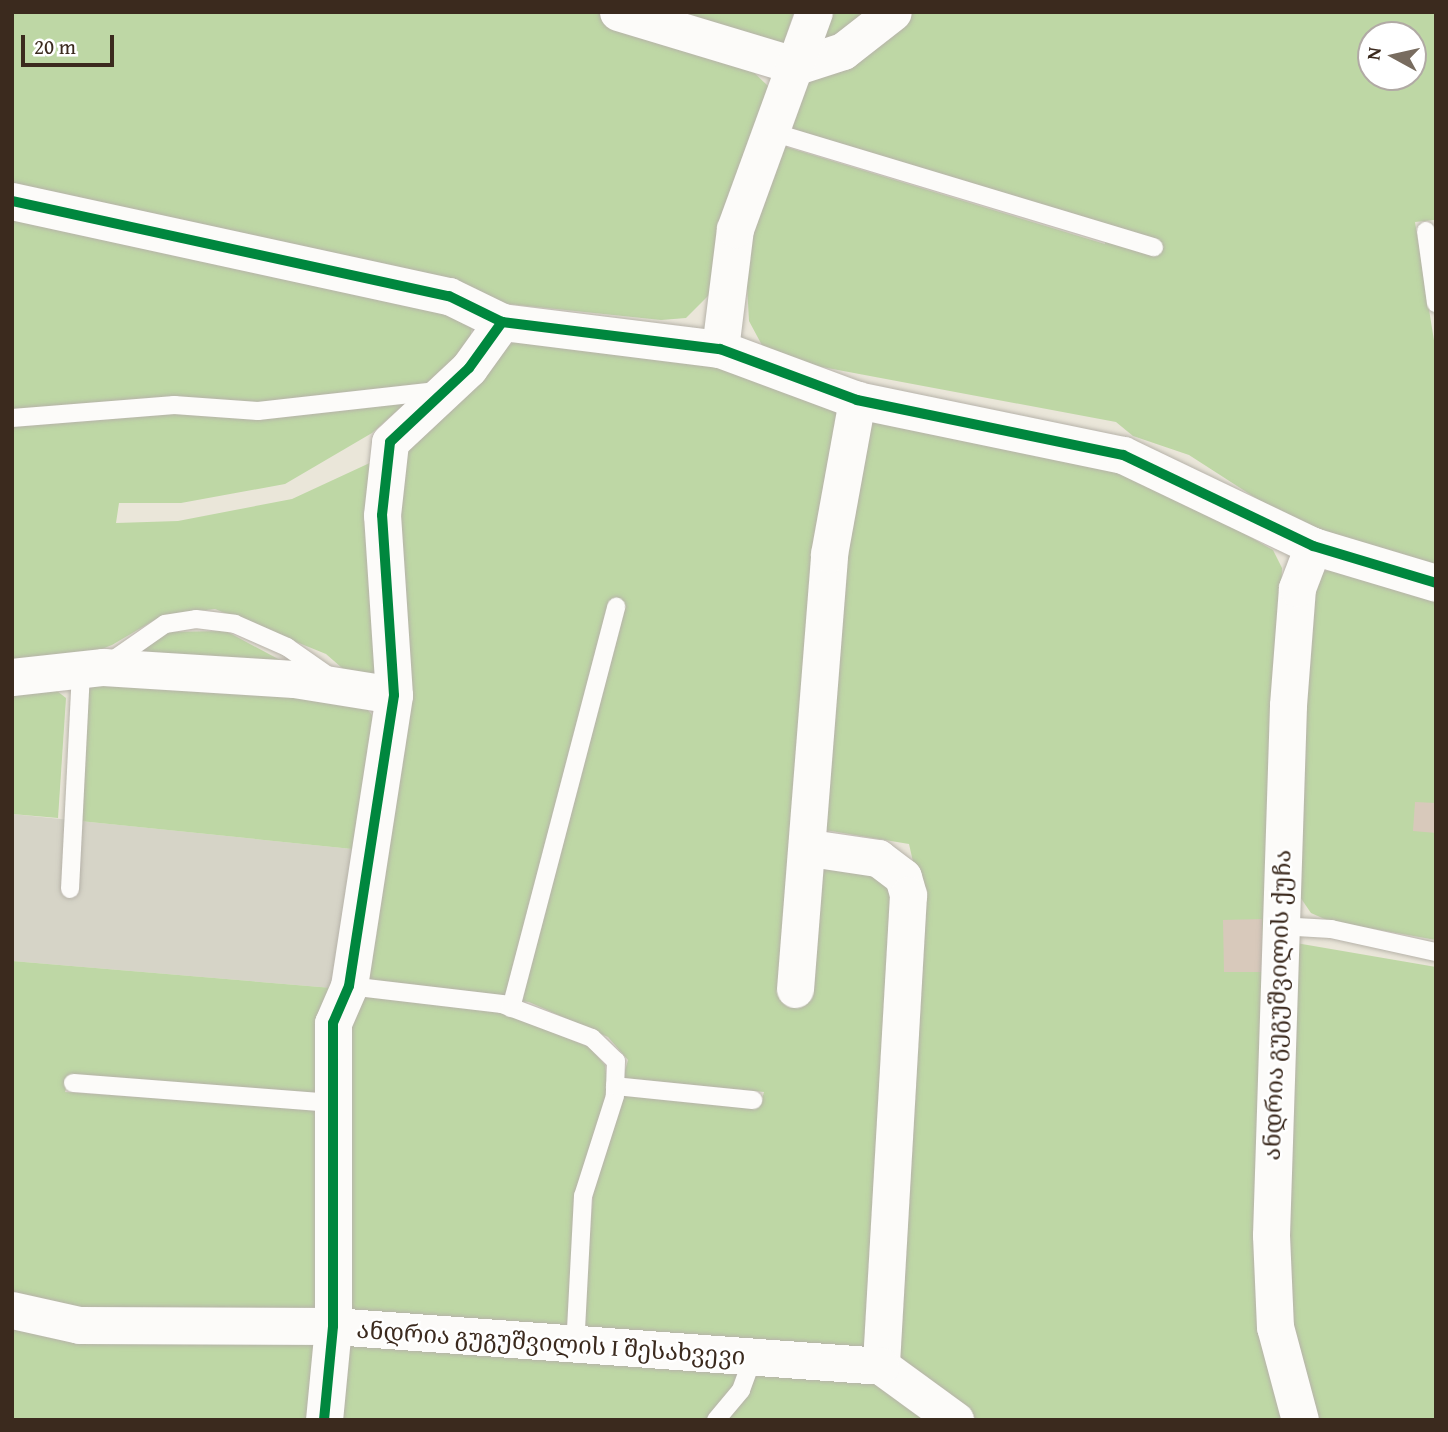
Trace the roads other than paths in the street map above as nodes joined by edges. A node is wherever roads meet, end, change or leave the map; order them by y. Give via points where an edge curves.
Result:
1 (618, 12) edge
2 (814, 12) edge
3 (892, 12) edge
4 (797, 66) junction
5 (772, 132) junction
6 (12, 201) edge
7 (1426, 231) dead end
8 (1154, 247) dead end
9 (1436, 303) edge
10 (502, 322) junction
11 (720, 349) junction
12 (441, 390) junction
13 (857, 400) junction
14 (12, 418) edge
15 (1313, 546) junction
16 (1436, 583) edge
17 (616, 607) dead end
18 (92, 671) junction
19 (12, 677) edge
20 (343, 687) junction
21 (394, 695) junction
22 (810, 848) junction
23 (70, 889) dead end
24 (1279, 926) junction
25 (1436, 952) edge
26 (349, 986) junction
27 (795, 989) dead end
28 (511, 1008) junction
29 (73, 1083) dead end
30 (615, 1086) junction
31 (753, 1100) dead end
32 (333, 1103) junction
33 (12, 1310) edge
34 (333, 1326) junction
35 (575, 1348) junction
36 (752, 1359) junction
37 (881, 1366) junction
38 (324, 1420) edge
39 (716, 1420) edge
40 (955, 1420) edge
41 (1300, 1420) edge

1 - 4 street
2 - 4 street
3 - 4 street via 843,51
4 - 5 street
5 - 8 lane
5 - 11 street via 735,229
6 - 10 street via 449,296
7 - 9 lane
10 - 11 street
10 - 12 street via 468,368
11 - 13 street
12 - 14 lane via 258,411 174,405
12 - 21 street via 390,442 382,515
13 - 15 street via 1123,455
13 - 22 street via 829,554 810,766
15 - 16 street
15 - 24 street, ანდრია გუგუშვილის ქუჩა via 1297,588
17 - 28 lane
18 - 19 street
18 - 20 street
18 - 20 lane via 165,624 196,619 235,624 287,647
18 - 23 lane
20 - 21 street
21 - 26 street
22 - 27 street
22 - 37 street via 878,858 903,877 908,895
24 - 25 lane via 1331,929
24 - 41 street, ანდრია გუგუშვილის ქუჩა via 1271,1248 1275,1327
26 - 28 lane
26 - 32 street via 333,1023
28 - 30 lane via 592,1038 616,1061
29 - 32 lane
30 - 31 lane
30 - 35 lane via 583,1196
32 - 34 street
33 - 34 street, ანდრია გუგუშვილის I შესახვევი via 79,1325
34 - 35 street, ანდრია გუგუშვილის I შესახვევი
34 - 38 street
35 - 36 street, ანდრია გუგუშვილის I შესახვევი
36 - 37 street, ანდრია გუგუშვილის I შესახვევი
36 - 39 lane via 741,1390
37 - 40 street

